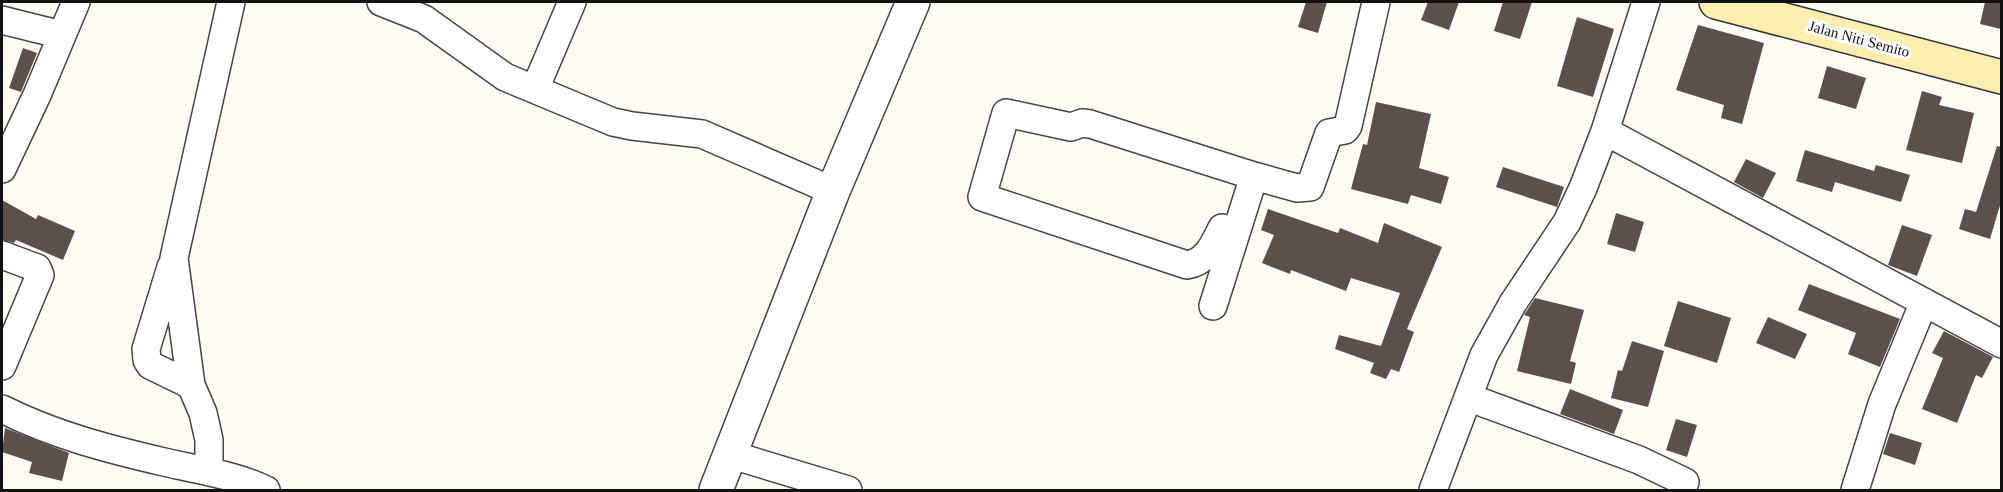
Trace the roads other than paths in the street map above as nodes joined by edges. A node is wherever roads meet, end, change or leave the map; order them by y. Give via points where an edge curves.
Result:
1 (76, 2) edge
2 (231, 2) edge
3 (381, 2) edge
4 (572, 2) edge
5 (913, 2) edge
6 (1376, 2) edge
7 (1646, 2) edge
8 (1716, 2) edge
9 (2, 20) edge
10 (62, 35) junction
11 (2001, 77) edge
12 (536, 89) junction
13 (1605, 131) junction
14 (2, 169) edge
15 (1254, 176) junction
16 (832, 191) junction
17 (1235, 232) junction
18 (2, 255) edge
19 (174, 258) junction
20 (1924, 302) junction
21 (1213, 306) dead end
22 (2001, 344) edge
23 (2, 366) edge
24 (191, 385) junction
25 (1470, 398) junction
26 (2, 410) edge
27 (732, 455) junction
28 (209, 472) junction
29 (1689, 488) edge
30 (266, 490) edge
31 (716, 490) edge
32 (848, 490) edge
33 (1433, 490) edge
34 (1855, 490) edge

1 - 10 street
2 - 19 street
3 - 12 street via 424,19 505,77
4 - 12 street
5 - 16 street
6 - 15 street via 1348,126 1329,133 1310,187 1297,188
7 - 13 street
8 - 11 main road, Jalan Niti Semito
9 - 10 street
10 - 14 street
12 - 16 street via 612,122 702,134
13 - 20 street
13 - 25 street via 1567,222 1498,329 1484,355
15 - 17 street
15 - 17 street via 1090,124 1071,127 1006,113 982,197 1187,265 1202,260 1222,228
16 - 27 street
17 - 21 street
18 - 23 street via 37,268 40,274
19 - 24 street
19 - 24 street via 146,349 147,360
20 - 22 street
20 - 34 street via 1882,404
24 - 28 street via 206,421
25 - 29 street via 1640,460
25 - 33 street
26 - 28 street via 80,441
27 - 31 street
27 - 32 street
28 - 30 street

